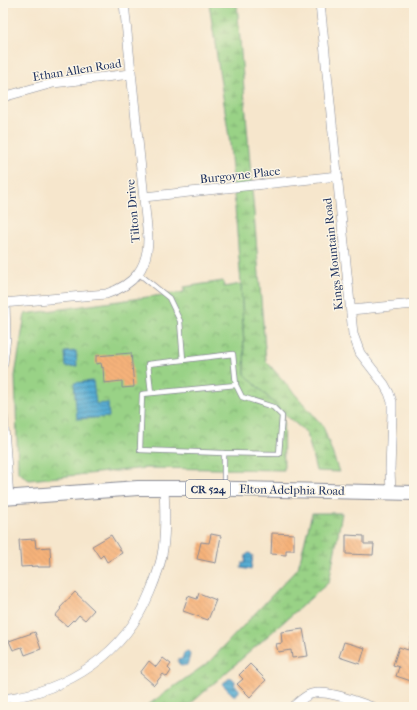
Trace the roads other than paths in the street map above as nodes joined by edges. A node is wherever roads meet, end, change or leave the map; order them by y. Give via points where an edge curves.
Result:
1 (124, 3) edge
2 (320, 3) edge
3 (131, 74) junction
4 (3, 97) edge
5 (338, 176) junction
6 (144, 197) junction
7 (138, 273) junction
8 (4, 303) edge
9 (414, 304) edge
10 (351, 310) junction
11 (183, 360) junction
12 (3, 364) edge
13 (236, 385) junction
14 (151, 393) junction
15 (3, 414) edge
16 (224, 453) junction
17 (164, 488) junction
18 (224, 489) junction
19 (391, 492) junction
20 (414, 493) edge
21 (6, 498) edge
22 (3, 699) edge
23 (294, 707) edge
24 (373, 707) edge

1 - 3 street, Tilton Drive
2 - 5 street, Kings Mountain Road
3 - 4 street, Ethan Allen Road via 52,83
3 - 6 street, Tilton Drive
5 - 6 street, Burgoyne Place
5 - 10 street, Kings Mountain Road
6 - 7 street, Tilton Drive via 148,246 144,264
7 - 8 street, Tilton Drive via 126,285 106,294
7 - 11 lane via 169,298 180,321
8 - 12 street via 6,337
9 - 10 street
10 - 19 street, Kings Mountain Road via 353,334 360,353 384,384 392,402
11 - 13 lane via 233,354
11 - 14 lane via 148,364
13 - 14 lane
13 - 16 lane via 242,398 274,407 282,416 279,454
14 - 16 lane via 142,394 140,450
15 - 21 street
16 - 18 lane
17 - 18 main road, Elton Adelphia Road / CR 524
17 - 21 main road, Elton Adelphia Road / CR 524
17 - 22 street via 165,534 161,562 146,604 131,627 109,652 88,669 33,694
18 - 19 main road, Elton Adelphia Road / CR 524
19 - 20 main road, Elton Adelphia Road / CR 524
23 - 24 street via 311,694 322,693

